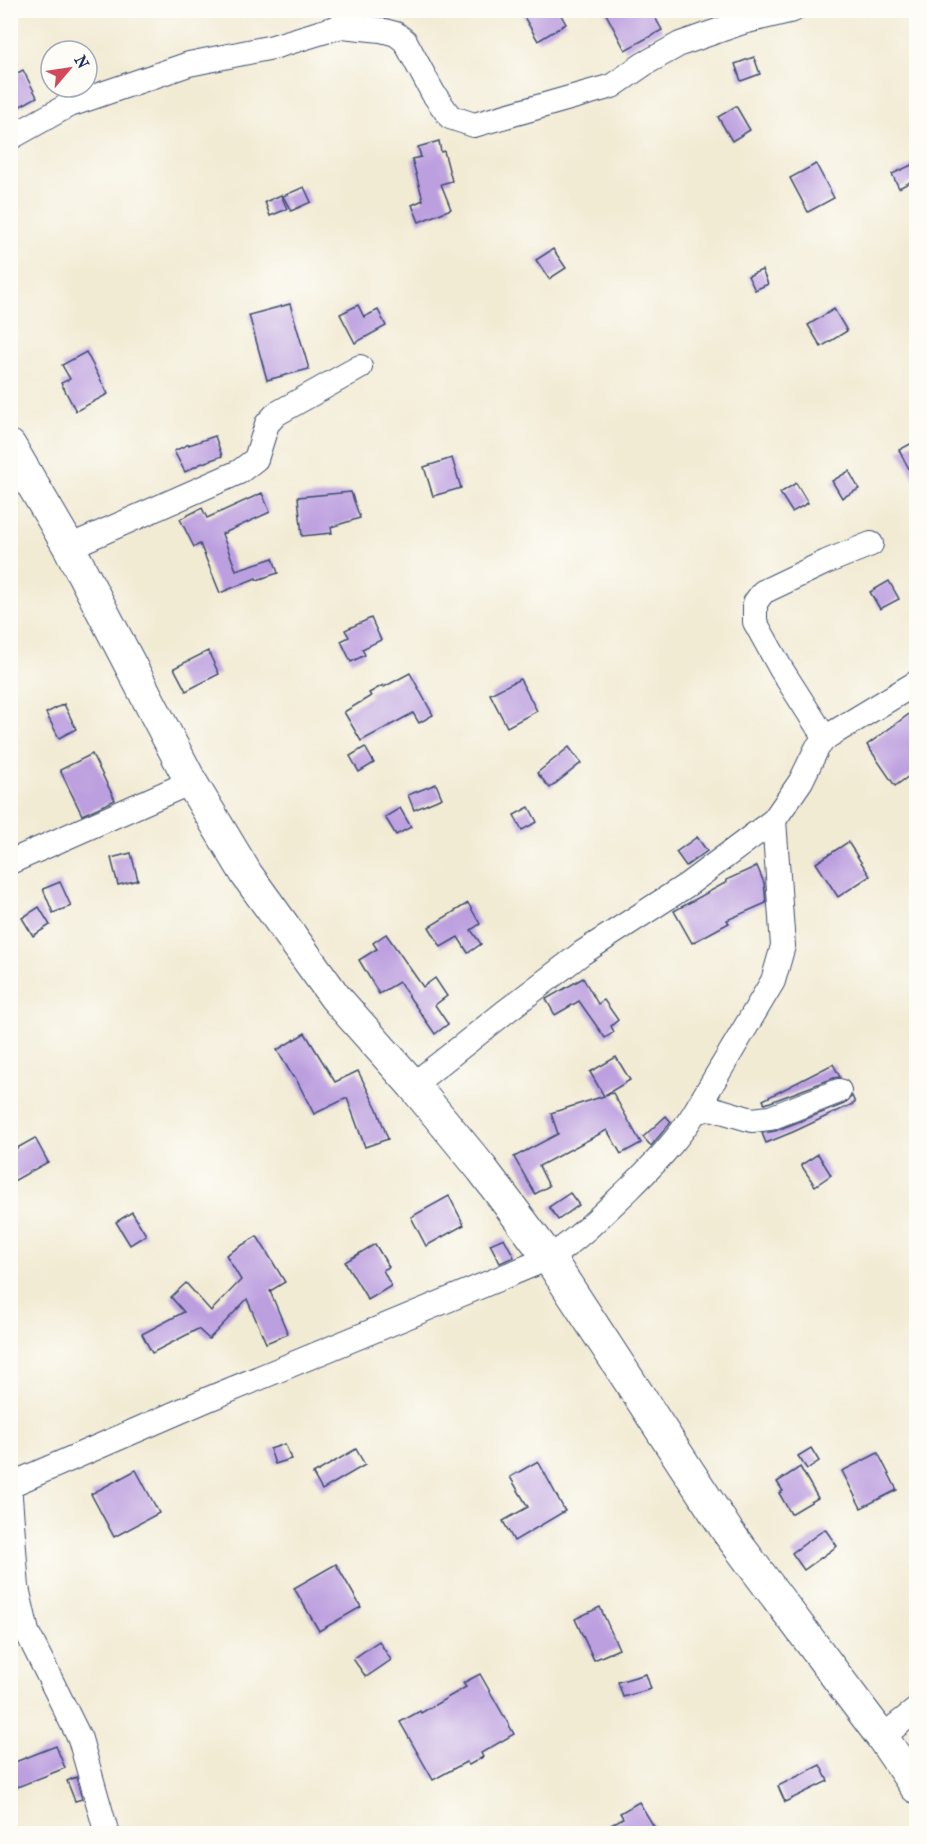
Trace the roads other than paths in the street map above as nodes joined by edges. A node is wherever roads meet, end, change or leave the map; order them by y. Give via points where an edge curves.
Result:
1 (793, 10) edge
2 (349, 18) edge
3 (10, 138) edge
4 (360, 367) dead end
5 (10, 446) edge
6 (871, 544) dead end
7 (69, 547) junction
8 (916, 683) edge
9 (825, 738) junction
10 (191, 782) junction
11 (774, 820) junction
12 (10, 862) edge
13 (413, 1086) junction
14 (839, 1091) dead end
15 (695, 1112) junction
16 (549, 1258) junction
17 (10, 1485) edge
18 (10, 1497) edge
19 (916, 1710) edge
20 (882, 1737) junction
21 (916, 1787) edge
22 (107, 1833) edge

1 - 2 street via 743,22 680,45 612,86 474,125 450,117 405,41 396,34
2 - 3 street via 273,47 171,69 67,106
4 - 7 street via 276,414 267,423 256,459 239,472
5 - 7 main road
6 - 9 street via 764,592 755,603 755,622
7 - 10 main road
8 - 9 street
9 - 11 street
10 - 12 street
10 - 13 main road via 247,875 335,997
11 - 13 street via 687,885 582,953
11 - 15 street via 783,946 773,981
13 - 16 main road via 482,1168
14 - 15 street via 770,1118 752,1120 711,1108
15 - 16 street via 663,1155 573,1242
16 - 17 street
16 - 20 main road via 728,1532
18 - 22 street via 17,1588 27,1632 80,1739
19 - 20 street
20 - 21 main road

